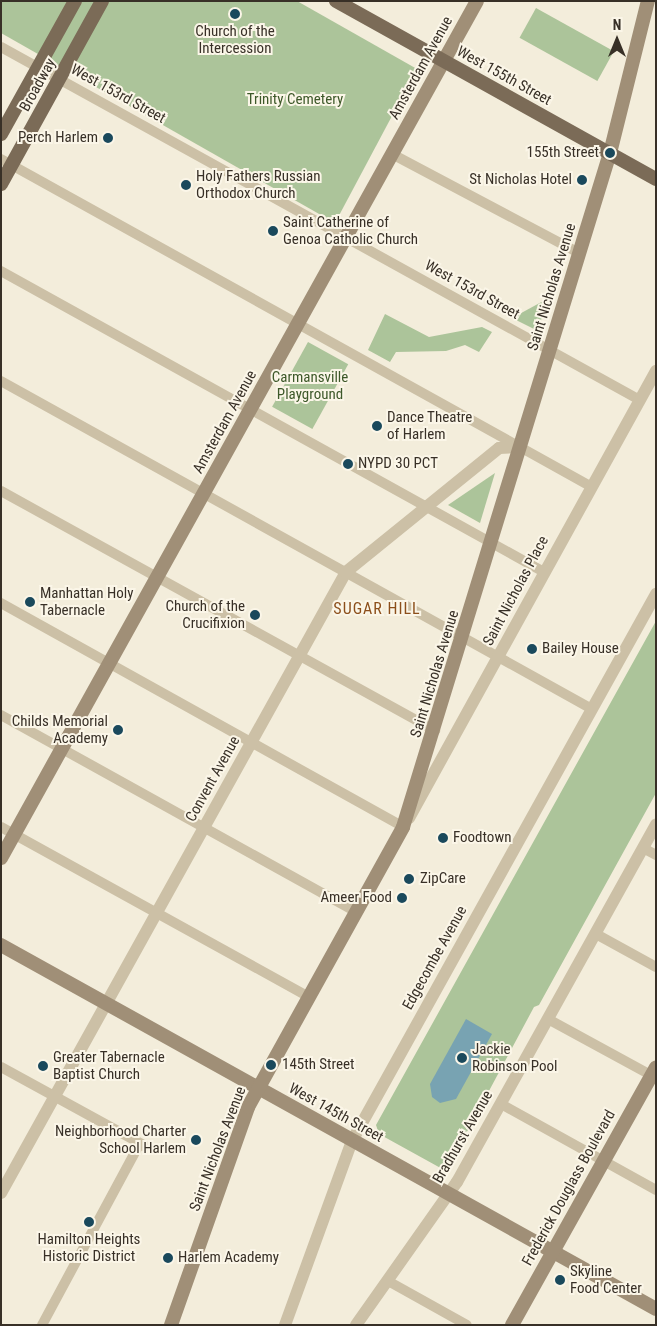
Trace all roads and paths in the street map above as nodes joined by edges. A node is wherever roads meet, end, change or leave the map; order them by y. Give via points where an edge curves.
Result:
1 (76, 1) edge
2 (102, 1) edge
3 (336, 1) edge
4 (477, 1) edge
5 (648, 1) edge
6 (1, 47) edge
7 (443, 60) junction
8 (39, 67) junction
9 (60, 79) junction
10 (1, 134) edge
11 (610, 153) junction
12 (392, 154) junction
13 (7, 162) edge
14 (656, 179) edge
15 (1, 184) edge
16 (346, 238) junction
17 (579, 253) junction
18 (1, 271) edge
19 (298, 324) junction
20 (550, 350) junction
21 (656, 371) edge
22 (1, 381) edge
23 (640, 400) junction
24 (251, 408) junction
25 (521, 447) junction
26 (592, 487) junction
27 (1, 491) edge
28 (204, 494) junction
29 (427, 506) junction
30 (492, 542) junction
31 (346, 572) junction
32 (544, 572) junction
33 (157, 578) junction
34 (656, 594) edge
35 (1, 603) edge
36 (463, 637) junction
37 (299, 657) junction
38 (499, 657) junction
39 (110, 663) junction
40 (592, 708) junction
41 (1, 715) edge
42 (435, 731) junction
43 (252, 743) junction
44 (62, 749) junction
45 (656, 825) edge
46 (1, 826) edge
47 (403, 826) junction
48 (204, 828) junction
49 (15, 834) junction
50 (643, 848) junction
51 (656, 855) edge
52 (1, 858) edge
53 (356, 912) junction
54 (157, 913) junction
55 (596, 934) junction
56 (1, 945) edge
57 (656, 967) edge
58 (309, 997) junction
59 (106, 1003) junction
60 (548, 1019) junction
61 (1, 1067) edge
62 (654, 1073) edge
63 (258, 1088) junction
64 (54, 1096) junction
65 (501, 1104) junction
66 (352, 1140) junction
67 (603, 1161) junction
68 (5, 1178) edge
69 (656, 1190) edge
70 (1, 1193) edge
71 (449, 1194) junction
72 (552, 1252) junction
73 (388, 1281) junction
74 (656, 1309) edge
75 (42, 1325) edge
76 (171, 1325) edge
77 (286, 1325) edge
78 (356, 1325) edge
79 (467, 1325) edge
80 (512, 1325) edge

1 - 8 main road, Broadway
2 - 9 main road, Broadway
3 - 7 main road, West 155th Street
4 - 7 main road, Amsterdam Avenue
5 - 11 main road, Saint Nicholas Avenue
6 - 8 street, West 153rd Street
7 - 11 main road, West 155th Street
7 - 12 main road, Amsterdam Avenue
8 - 9 street, West 153rd Street
8 - 10 main road, Broadway
9 - 13 main road, Broadway
9 - 16 street, West 153rd Street
11 - 14 main road, West 155th Street
11 - 17 main road, Saint Nicholas Avenue
12 - 16 main road, Amsterdam Avenue
12 - 17 street
13 - 15 main road, Broadway
13 - 19 street
16 - 19 main road, Amsterdam Avenue
16 - 20 street, West 153rd Street
17 - 20 main road, Saint Nicholas Avenue
18 - 24 street
19 - 24 main road, Amsterdam Avenue
19 - 25 street
20 - 23 street, West 153rd Street
20 - 25 main road, Saint Nicholas Avenue
21 - 23 street, Saint Nicholas Place
22 - 28 street
23 - 26 street, Saint Nicholas Place
24 - 28 main road, Amsterdam Avenue
24 - 29 street
25 - 26 street
25 - 29 street, Convent Avenue via 499,448
25 - 30 main road, Saint Nicholas Avenue
26 - 32 street, Saint Nicholas Place
27 - 33 street
28 - 31 street
28 - 33 main road, Amsterdam Avenue
29 - 30 street
29 - 31 street, Convent Avenue
30 - 32 street
30 - 36 main road, Saint Nicholas Avenue
31 - 36 street
31 - 37 street, Convent Avenue
32 - 38 street, Saint Nicholas Place
33 - 37 street
33 - 39 main road, Amsterdam Avenue
34 - 40 street, Edgecombe Avenue
35 - 39 street
36 - 38 street
36 - 42 main road, Saint Nicholas Avenue
37 - 42 street
37 - 43 street, Convent Avenue
38 - 40 street
38 - 47 street, Saint Nicholas Place
39 - 43 street
39 - 44 main road, Amsterdam Avenue
40 - 66 street, Edgecombe Avenue
41 - 44 street
42 - 47 main road, Saint Nicholas Avenue
43 - 47 street
43 - 48 street, Convent Avenue
44 - 48 street
44 - 49 main road, Amsterdam Avenue
45 - 50 street, Bradhurst Avenue
46 - 49 street
47 - 53 main road, Saint Nicholas Avenue
48 - 53 street
48 - 54 street, Convent Avenue
49 - 52 main road, Amsterdam Avenue
49 - 54 street
50 - 51 street
50 - 55 street, Bradhurst Avenue
53 - 58 main road, Saint Nicholas Avenue
54 - 58 street
54 - 59 street, Convent Avenue
55 - 57 street
55 - 60 street, Bradhurst Avenue
56 - 59 main road, West 145th Street
58 - 63 main road, Saint Nicholas Avenue
59 - 63 main road, West 145th Street
59 - 64 street, Convent Avenue
60 - 62 street
60 - 65 street, Bradhurst Avenue
61 - 64 street
62 - 67 main road, Frederick Douglass Boulevard
63 - 66 main road, West 145th Street
63 - 76 main road, Saint Nicholas Avenue via 248,1107
64 - 68 street, Convent Avenue
64 - 75 street via 144,1146 140,1144
65 - 67 street
65 - 71 street, Bradhurst Avenue
66 - 71 main road, West 145th Street
66 - 77 street, Edgecombe Avenue
67 - 69 street
67 - 72 main road, Frederick Douglass Boulevard
68 - 70 street, Convent Avenue
71 - 72 main road, West 145th Street
71 - 73 street, Bradhurst Avenue
72 - 74 main road, West 145th Street
72 - 80 main road, Frederick Douglass Boulevard
73 - 78 street, Bradhurst Avenue
73 - 79 street

